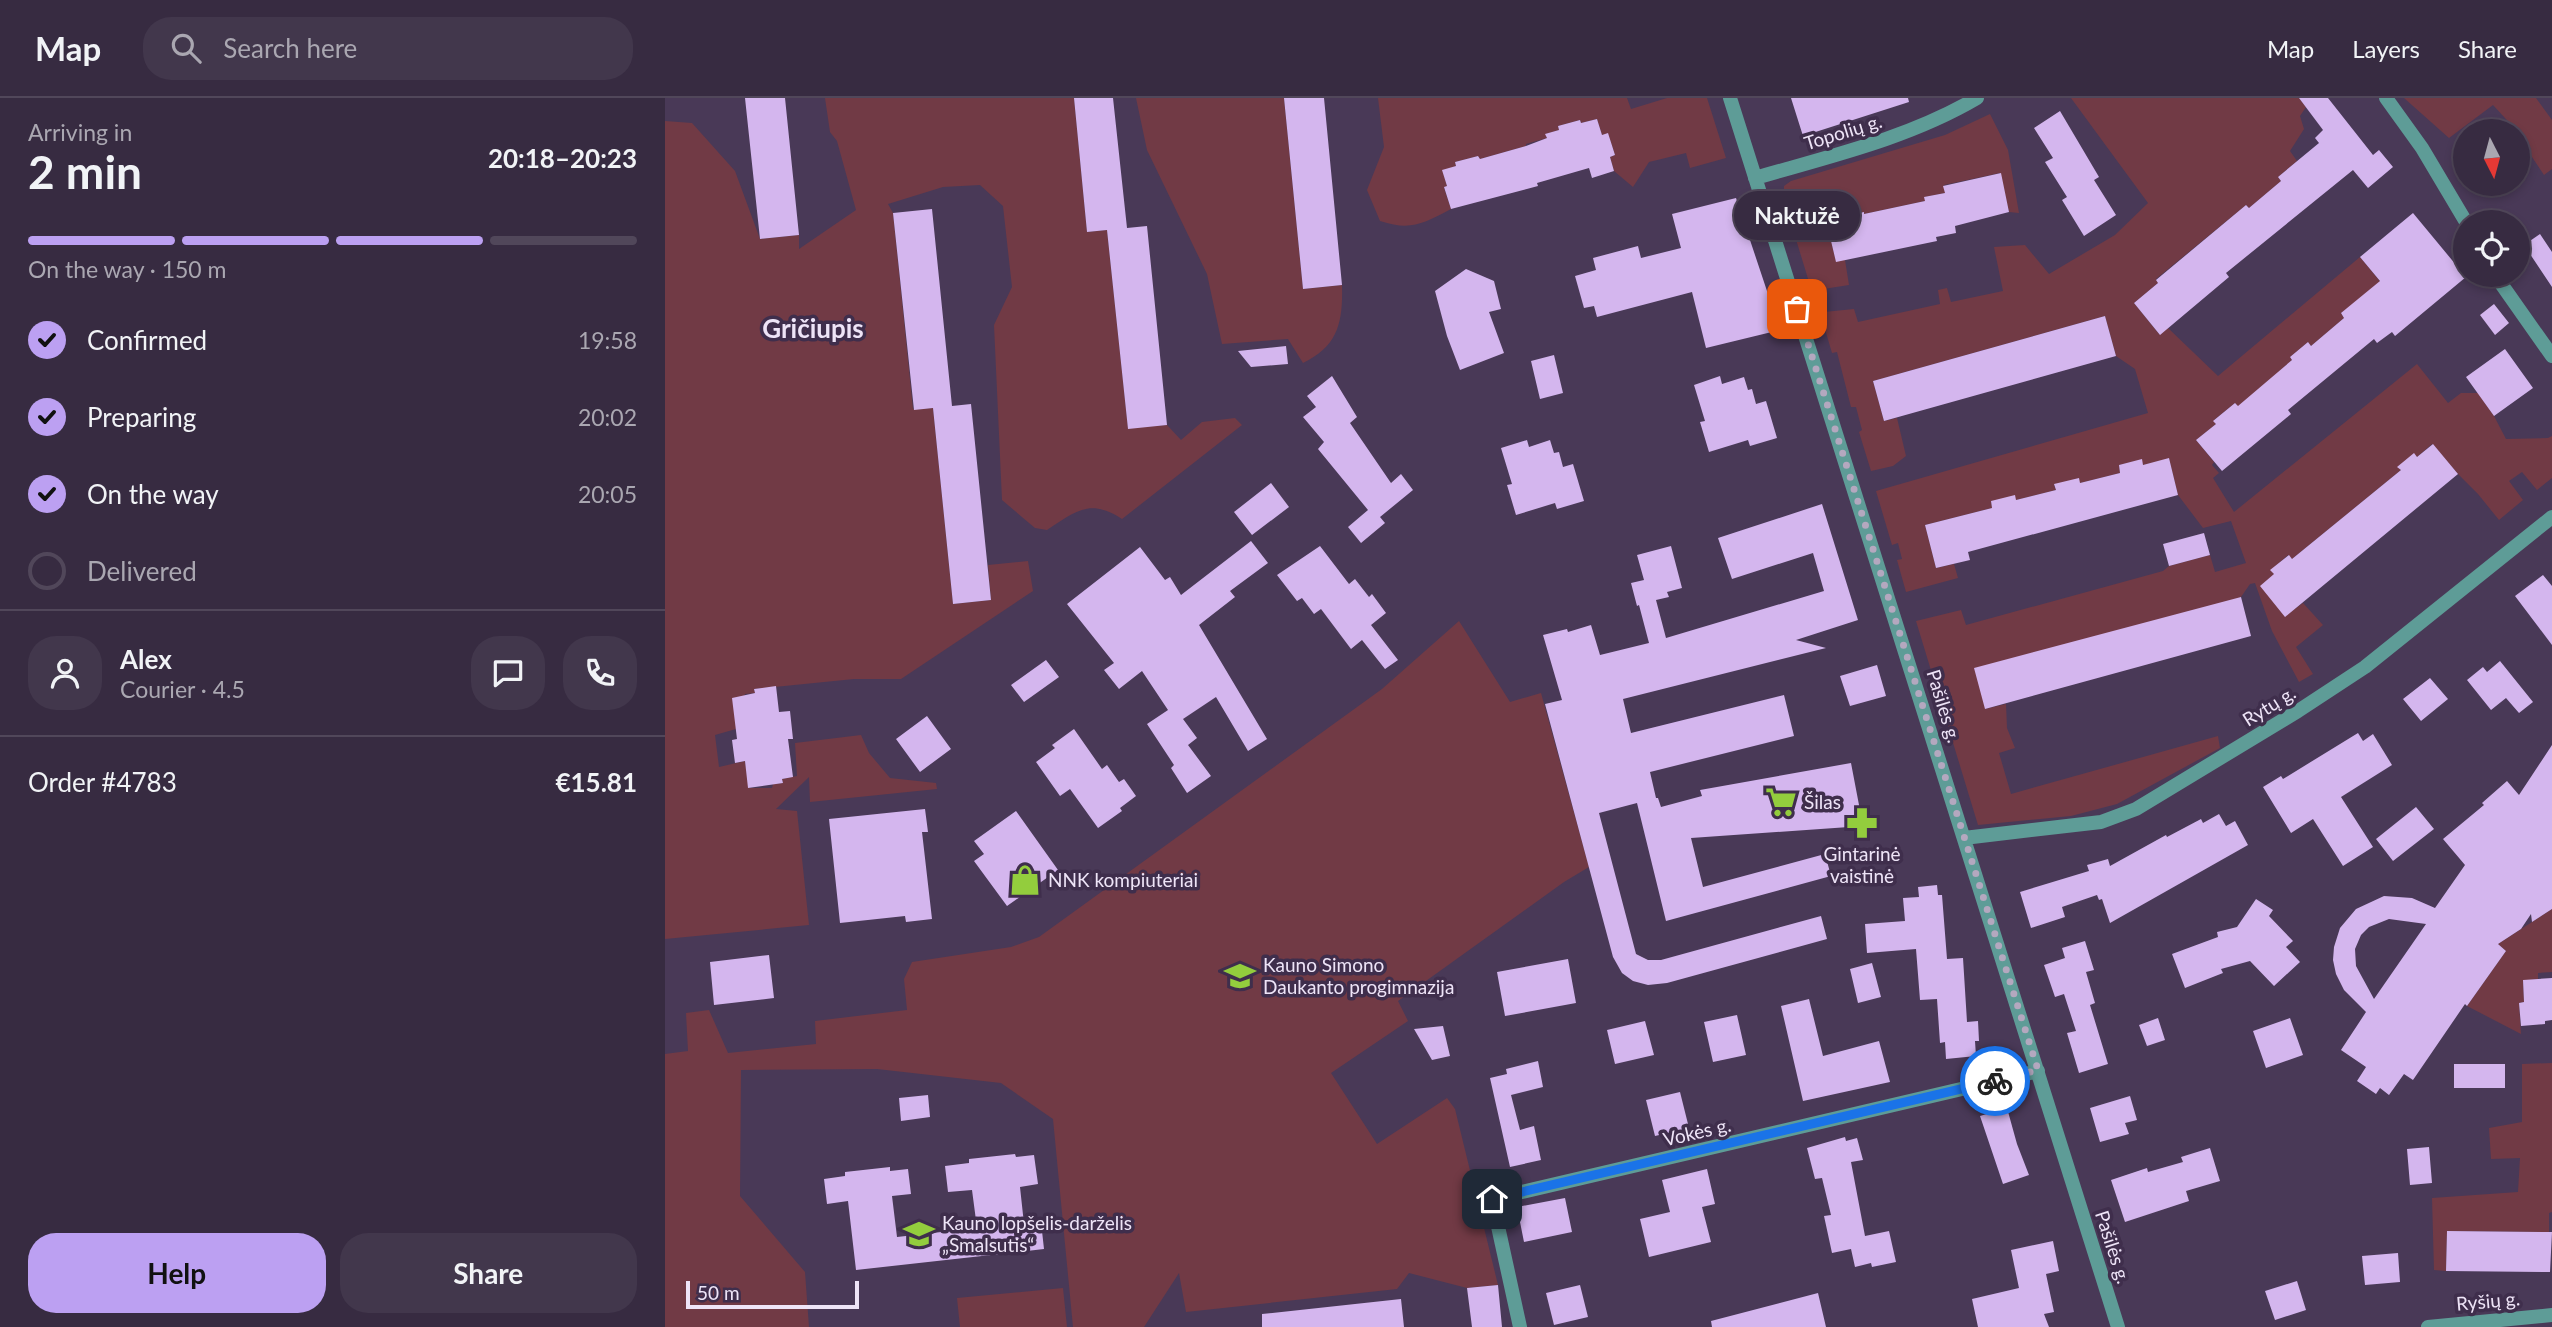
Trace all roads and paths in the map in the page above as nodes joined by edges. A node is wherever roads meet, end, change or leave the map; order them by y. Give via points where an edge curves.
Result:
1 (1730, 98) edge
2 (1977, 98) edge
3 (2386, 98) edge
4 (1755, 178) junction
5 (2459, 210) edge
6 (2503, 287) edge
7 (2552, 356) edge
8 (2552, 517) edge
9 (1964, 838) junction
10 (2038, 1070) junction
11 (2552, 1315) edge
12 (1520, 1327) edge
13 (2118, 1327) edge
14 (2428, 1327) edge

1 - 4 street, Pašilės g.
2 - 4 street, Topolių g. via 1900,135
3 - 5 street
4 - 9 street, Pašilės g.
6 - 7 street
8 - 9 street, Rytų g. via 2365,667 2136,809 2101,822
9 - 10 street, Pašilės g.
10 - 12 street, Vokės g. via 1492,1199
10 - 13 street, Pašilės g.
11 - 14 street, Ryšių g.

